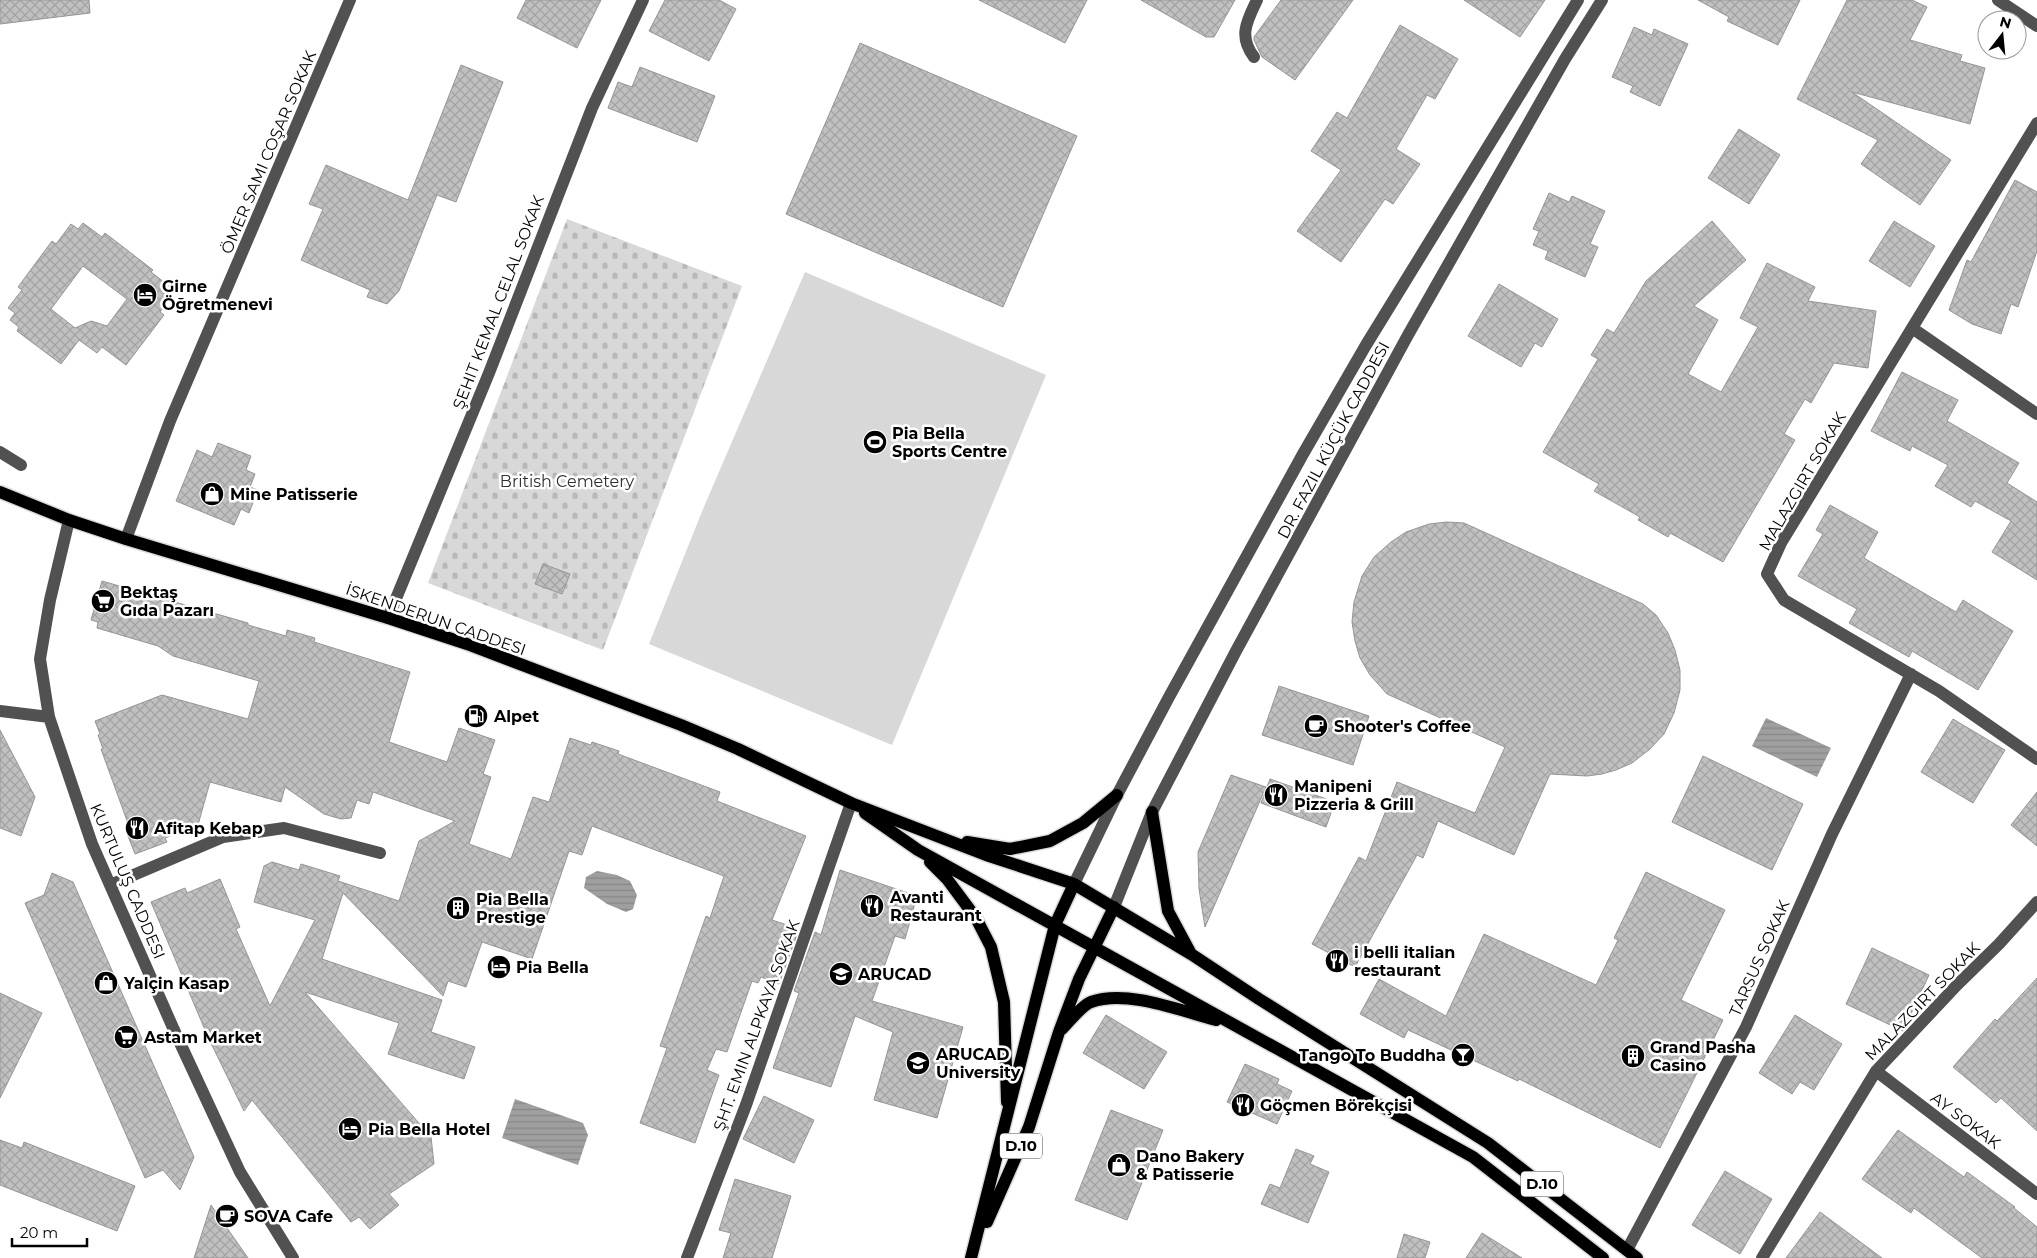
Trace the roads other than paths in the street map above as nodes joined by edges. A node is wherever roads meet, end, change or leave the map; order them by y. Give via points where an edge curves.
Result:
1 (350, 0) edge
2 (643, 0) edge
3 (1257, 0) edge
4 (1578, 0) edge
5 (1602, 0) edge
6 (1998, 0) edge
7 (2037, 26) edge
8 (1254, 57) dead end
9 (2037, 123) edge
10 (1912, 328) junction
11 (2037, 414) edge
12 (0, 452) edge
13 (21, 465) dead end
14 (0, 492) edge
15 (69, 520) junction
16 (126, 538) junction
17 (388, 618) junction
18 (1910, 674) junction
19 (0, 711) edge
20 (49, 717) junction
21 (2037, 759) edge
22 (1117, 795) junction
23 (851, 802) junction
24 (1152, 812) junction
25 (942, 838) junction
26 (918, 850) junction
27 (380, 853) dead end
28 (1074, 884) junction
29 (110, 885) junction
30 (2037, 902) edge
31 (1114, 907) junction
32 (1055, 925) junction
33 (1094, 947) junction
34 (1191, 954) junction
35 (1236, 1025) junction
36 (1059, 1032) junction
37 (1876, 1071) junction
38 (1008, 1117) junction
39 (2037, 1194) edge
40 (1632, 1254) edge
41 (971, 1257) edge
42 (293, 1258) edge
43 (687, 1258) edge
44 (1603, 1258) edge
45 (1762, 1258) edge

1 - 16 street, ÖMER SAMI COŞAR SOKAK via 170,421
2 - 17 street, ŞEHIT KEMAL CELAL SOKAK via 592,108 489,373
3 - 8 street via 1245,30 1246,44
4 - 22 street via 1366,345 1241,565
5 - 24 street via 1408,335
6 - 7 street
9 - 10 street, MALAZGIRT SOKAK
10 - 11 street
10 - 18 street, MALAZGIRT SOKAK via 1781,543 1767,574 1784,600
12 - 13 street
14 - 15 main road, İSKENDERUN CADDESI
15 - 16 main road, İSKENDERUN CADDESI
15 - 20 street, KURTULUŞ CADDESI via 40,659
16 - 17 main road, İSKENDERUN CADDESI
17 - 23 main road, İSKENDERUN CADDESI via 467,644 681,725
18 - 21 street, MALAZGIRT SOKAK
18 - 40 street, TARSUS SOKAK via 1832,834 1746,1027
19 - 20 street
20 - 29 street, KURTULUŞ CADDESI via 92,844
22 - 25 main road via 1084,824 1050,841 1010,849
22 - 28 street
23 - 25 main road
23 - 26 main road
23 - 43 street, ŞHT. EMIN ALPKAYA SOKAK via 746,1105
24 - 31 street
24 - 34 main road via 1168,911
25 - 28 main road
26 - 32 main road
26 - 38 main road via 948,879 976,918 991,947 1004,1002
27 - 29 street via 284,828 223,837
28 - 31 main road, D.10
28 - 32 main road, D.10
29 - 42 street, KURTULUŞ CADDESI via 240,1172
30 - 37 street, MALAZGIRT SOKAK
31 - 33 main road
31 - 34 main road, D.10
32 - 33 main road
32 - 38 main road, D.10
33 - 35 main road, D.10
33 - 36 main road, D.10
34 - 40 main road, D.10 via 1488,1143
35 - 36 main road via 1136,1000 1111,998 1089,1003
35 - 44 main road, D.10 via 1473,1157
36 - 41 main road, D.10 via 1029,1128
37 - 39 street, AY SOKAK
37 - 45 street, MALAZGIRT SOKAK
38 - 41 main road, D.10

